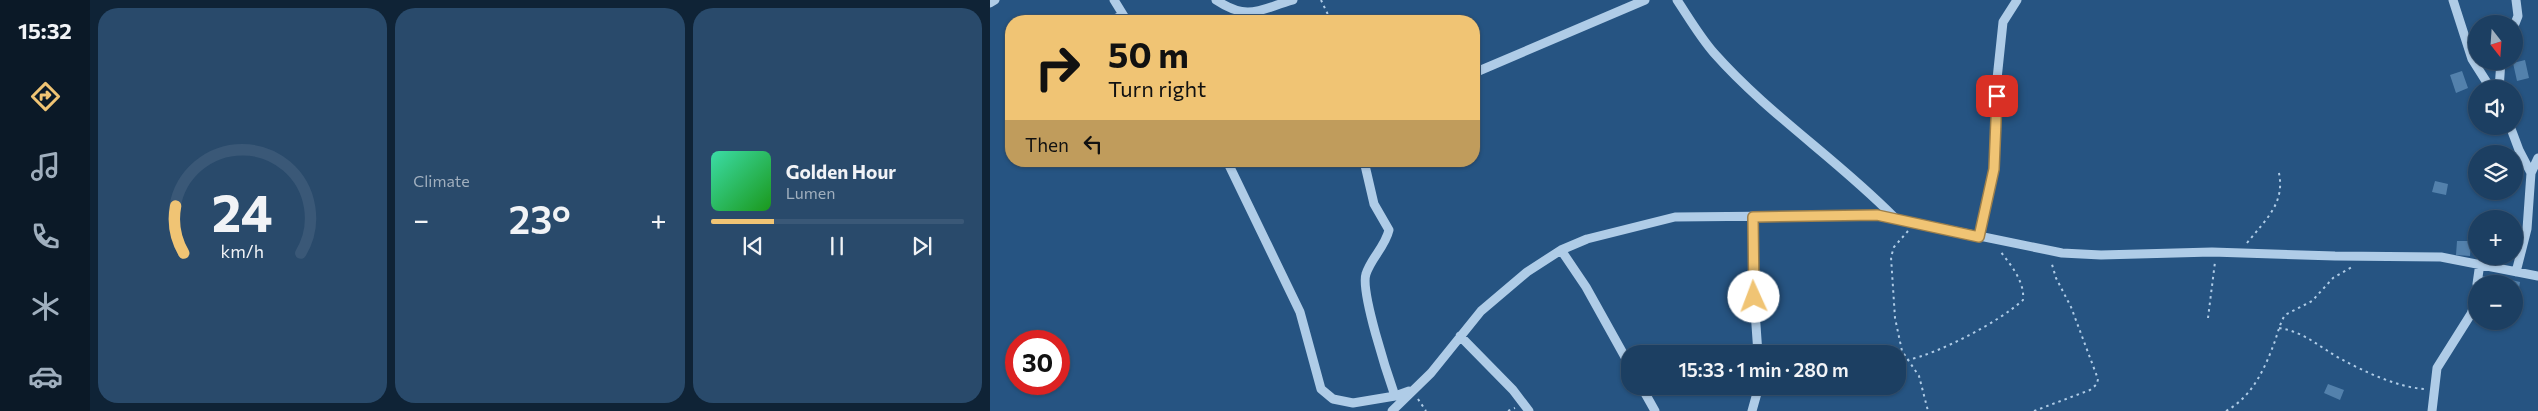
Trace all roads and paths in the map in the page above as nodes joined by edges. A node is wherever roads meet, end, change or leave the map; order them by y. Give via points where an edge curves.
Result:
1 (995, 0) edge
2 (1114, 0) edge
3 (1216, 0) edge
4 (1293, 0) edge
5 (1320, 0) edge
6 (1645, 0) edge
7 (1677, 0) edge
8 (2017, 0) edge
9 (2453, 0) edge
10 (2516, 0) edge
11 (990, 3) edge
12 (1123, 15) edge
13 (1328, 15) edge
14 (2518, 15) edge
15 (1480, 70) edge
16 (2485, 80) edge
17 (2513, 135) edge
18 (2538, 158) edge
19 (1230, 167) edge
20 (1365, 167) edge
21 (2278, 169) dead end
22 (2531, 173) junction
23 (1753, 217) junction
24 (1894, 217) junction
25 (1921, 224) junction
26 (1984, 238) junction
27 (1561, 250) junction
28 (2050, 251) junction
29 (2216, 252) junction
30 (2240, 253) junction
31 (2366, 256) junction
32 (2468, 261) edge
33 (2488, 265) edge
34 (2516, 272) junction
35 (2538, 276) edge
36 (2208, 318) dead end
37 (2468, 320) edge
38 (2279, 328) junction
39 (1460, 336) junction
40 (1757, 345) edge
41 (1621, 350) edge
42 (1907, 360) junction
43 (2434, 389) junction
44 (1414, 390) junction
45 (1646, 395) edge
46 (1756, 395) edge
47 (1395, 396) junction
48 (1392, 411) edge
49 (1426, 411) edge
50 (1529, 411) edge
51 (1655, 411) edge
52 (1752, 411) edge
53 (1928, 411) edge
54 (2034, 411) edge
55 (2226, 411) edge
56 (2432, 411) edge

1 - 11 street
2 - 12 street
3 - 4 street via 1232,10 1254,13
5 - 13 path
6 - 15 street
7 - 24 street via 1714,53 1776,115 1859,182
8 - 26 street via 2003,22 1997,79 1994,169
9 - 16 street via 2472,59
10 - 14 street
17 - 22 street
18 - 22 street
19 - 47 street via 1300,312 1321,389 1342,402
20 - 47 street via 1372,199 1389,230 1381,250 1366,272 1365,284 1386,374
21 - 30 path via 2282,187 2277,202
22 - 34 street via 2527,229
23 - 24 street via 1858,214
23 - 27 street via 1666,218 1588,239
23 - 40 street
24 - 25 street
25 - 26 street
25 - 42 path via 1900,239 1891,257 1895,318 1900,345
26 - 28 street
26 - 42 path via 1998,248 2018,277 2023,300 1998,319 1946,348
27 - 39 street via 1527,272 1481,311
27 - 41 street
28 - 29 street via 2101,255
28 - 54 path via 2056,278 2098,372 2098,379 2090,390
29 - 30 street
29 - 36 path
30 - 31 street
31 - 32 street via 2441,257
31 - 38 path via 2333,278 2312,301 2285,315
33 - 34 street
34 - 35 street
37 - 43 street via 2437,368
38 - 43 path via 2304,335 2340,358 2401,384
38 - 55 path via 2256,383 2236,406
39 - 44 street
39 - 50 street via 1514,390
42 - 53 path via 1919,376
43 - 56 street
44 - 47 street
44 - 48 street
44 - 49 path
45 - 51 street
46 - 52 street

